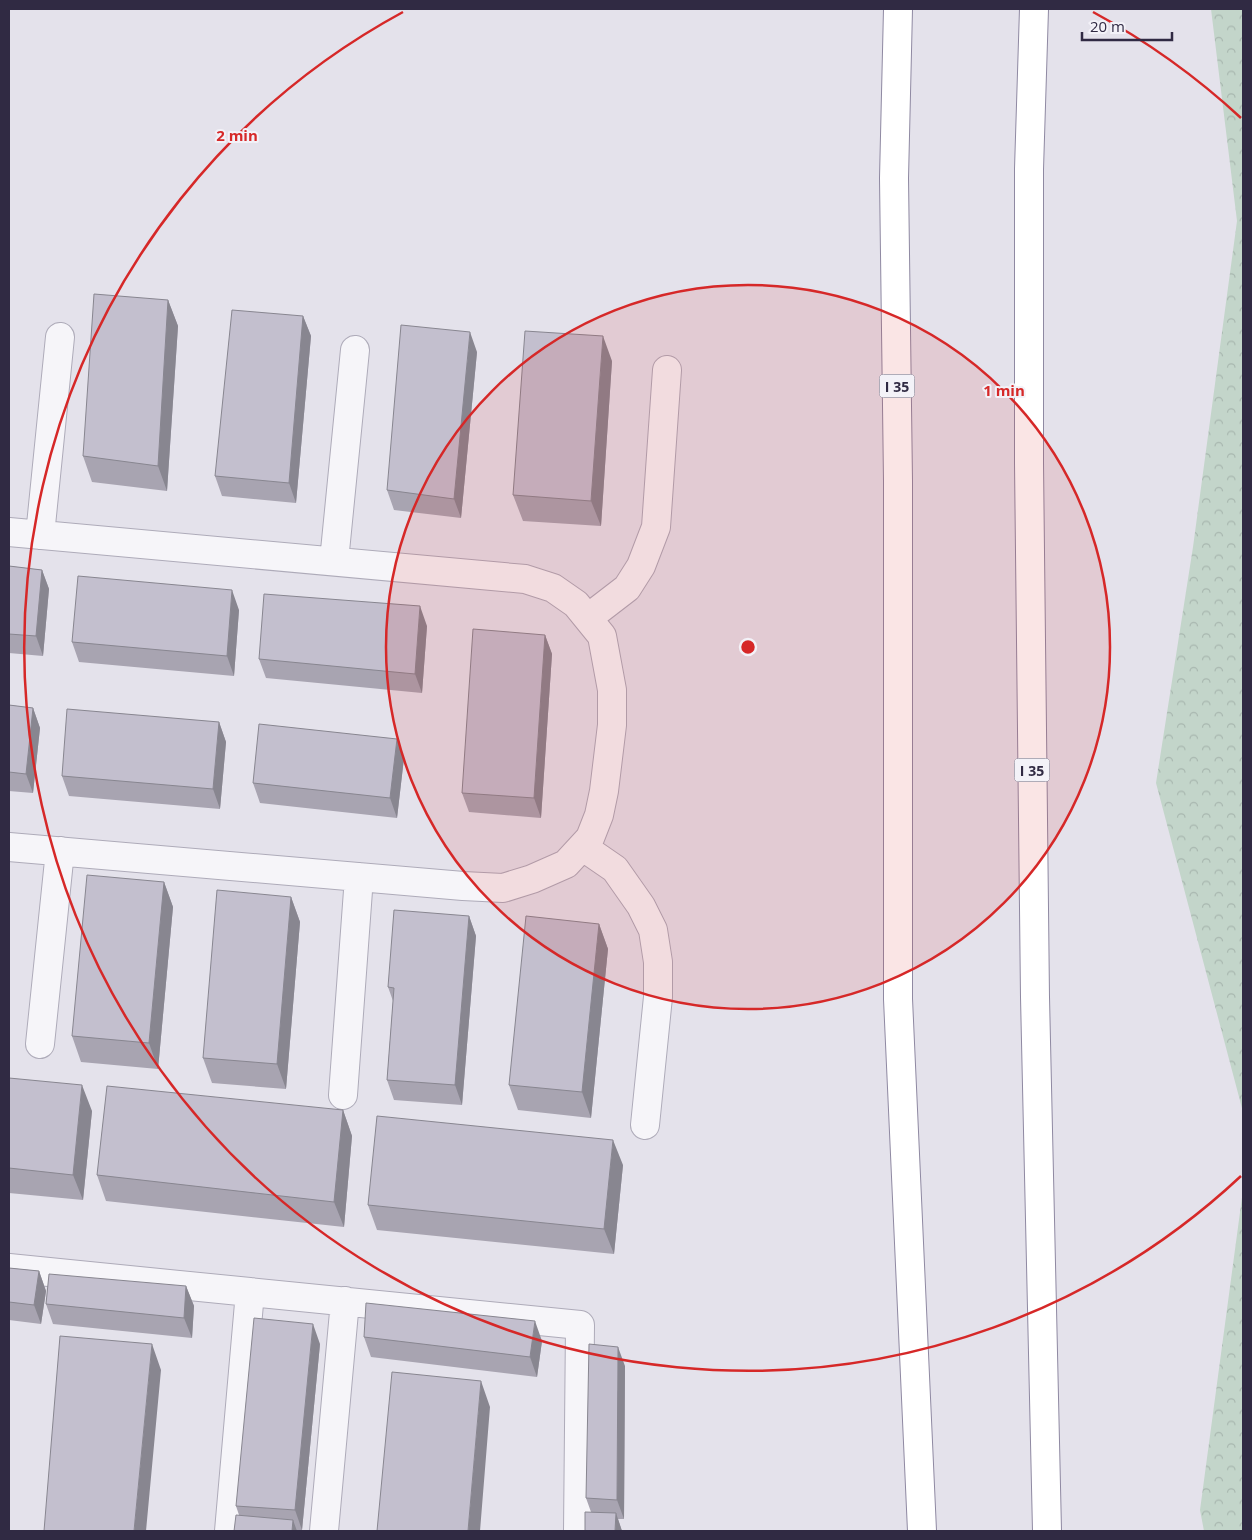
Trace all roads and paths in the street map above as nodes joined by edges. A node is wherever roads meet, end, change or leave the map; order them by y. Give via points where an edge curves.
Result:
1 (898, 9) edge
2 (1034, 9) edge
3 (60, 337) dead end
4 (355, 350) dead end
5 (667, 370) dead end
6 (9, 532) edge
7 (40, 534) junction
8 (334, 561) junction
9 (588, 618) junction
10 (9, 847) edge
11 (583, 847) junction
12 (60, 851) junction
13 (359, 877) junction
14 (40, 1044) dead end
15 (343, 1095) dead end
16 (644, 1125) dead end
17 (9, 1268) edge
18 (250, 1292) junction
19 (345, 1301) junction
20 (920, 1525) edge
21 (229, 1531) edge
22 (324, 1531) edge
23 (578, 1531) edge
24 (1047, 1531) edge

1 - 20 highway, I 35 via 894,178 898,999
2 - 24 highway, I 35 via 1029,169 1028,463 1035,998
3 - 7 lane
4 - 8 lane
5 - 9 lane via 656,528 641,566 627,588
6 - 7 lane
7 - 8 lane
8 - 9 lane via 525,579 553,588 576,604
9 - 11 lane via 602,636 612,690 612,725 599,815
10 - 12 lane
11 - 13 lane via 566,864 503,888
11 - 16 lane via 615,868 653,930 658,962 658,997
12 - 13 lane
12 - 14 lane
13 - 15 lane
17 - 18 lane
18 - 19 lane
18 - 21 lane
19 - 22 lane
19 - 23 lane via 580,1325

